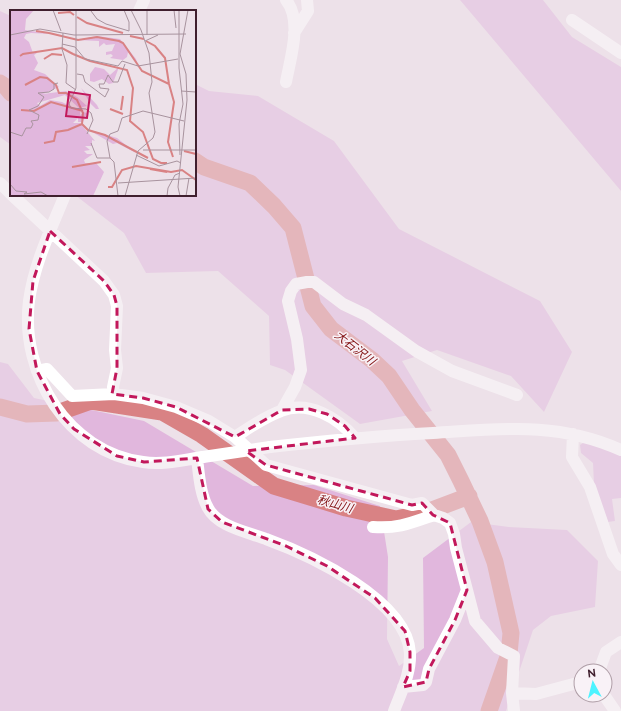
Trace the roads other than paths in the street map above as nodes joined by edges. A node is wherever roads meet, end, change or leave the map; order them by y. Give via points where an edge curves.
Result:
1 (144, 0) edge
2 (286, 0) edge
3 (308, 0) edge
4 (139, 10) edge
5 (572, 20) dead end
6 (293, 34) junction
7 (621, 53) edge
8 (286, 82) dead end
9 (0, 183) edge
10 (10, 192) edge
11 (14, 196) edge
12 (65, 196) edge
13 (50, 231) junction
14 (37, 371) junction
15 (114, 394) junction
16 (517, 395) dead end
17 (282, 410) junction
18 (573, 434) junction
19 (235, 437) junction
20 (355, 438) junction
21 (621, 450) edge
22 (200, 458) junction
23 (433, 515) junction
24 (373, 527) dead end
25 (621, 565) edge
26 (467, 590) junction
27 (621, 642) edge
28 (602, 663) edge
29 (573, 684) edge
30 (403, 687) junction
31 (512, 693) junction
32 (394, 711) edge
33 (514, 711) edge

1 - 4 street
2 - 6 street via 294,21
3 - 6 street via 308,11
5 - 7 street
6 - 8 street
9 - 10 street
11 - 13 street
12 - 13 street
13 - 14 street via 29,302 29,330
13 - 15 street via 104,281 114,295 117,306 117,368
14 - 15 street via 47,369 72,396
14 - 22 street via 60,414 95,445 123,458 144,462 167,463
15 - 19 street via 143,398 176,407 208,421
16 - 17 street via 452,371 416,351 314,282 302,283 291,291 288,301 301,370
17 - 19 street
17 - 20 street via 309,409 327,414 345,426
18 - 20 street via 554,430 512,428
18 - 21 street via 592,438
18 - 25 street via 572,457 590,487 613,554
19 - 23 street via 266,465 412,504 422,503
20 - 22 street, bridge
22 - 30 street via 203,495 208,509 222,522 286,546 327,566 375,598 394,616 405,631 410,652 410,671
23 - 24 street via 408,525 391,528
23 - 26 street via 450,523
26 - 30 street via 455,620 429,669 426,682 423,685
26 - 31 street via 475,621 498,648 514,656
27 - 28 street via 606,652
29 - 31 street via 536,694
30 - 32 street
31 - 33 street

